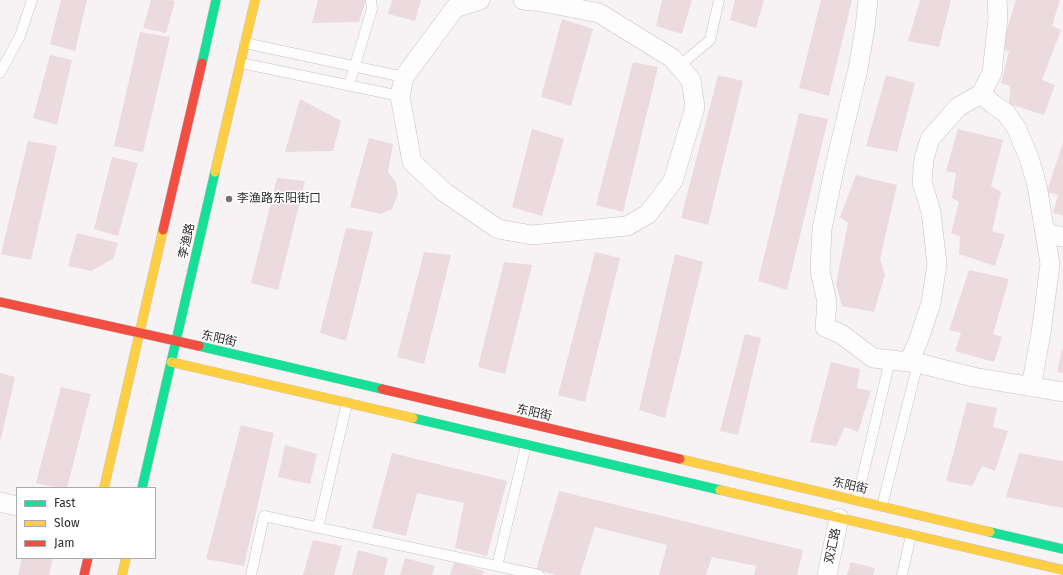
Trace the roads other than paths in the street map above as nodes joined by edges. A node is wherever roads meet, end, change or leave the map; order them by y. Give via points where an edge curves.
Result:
1 (32, 0) edge
2 (216, 0) edge
3 (255, 0) edge
4 (371, 0) edge
5 (480, 0) edge
6 (523, 0) edge
7 (719, 0) edge
8 (868, 0) edge
9 (997, 0) edge
10 (245, 43) junction
11 (241, 63) junction
12 (355, 66) junction
13 (679, 66) junction
14 (0, 73) edge
15 (404, 77) junction
16 (349, 86) junction
17 (981, 94) junction
18 (400, 96) junction
19 (1054, 235) edge
20 (0, 302) edge
21 (140, 333) junction
22 (176, 341) junction
23 (171, 362) junction
24 (906, 362) junction
25 (1031, 387) junction
26 (1063, 392) edge
27 (347, 403) junction
28 (526, 445) junction
29 (104, 487) edge
30 (142, 487) edge
31 (857, 500) junction
32 (0, 502) edge
33 (16, 506) edge
34 (882, 506) junction
35 (839, 518) junction
36 (318, 528) junction
37 (911, 535) junction
38 (1063, 548) edge
39 (88, 559) edge
40 (126, 559) edge
41 (497, 566) junction
42 (1063, 570) edge
43 (84, 575) edge
44 (122, 575) edge
45 (251, 575) edge
46 (540, 575) edge
47 (827, 575) edge
48 (902, 575) edge

1 - 14 lane via 20,36
2 - 21 main road, 李渔路
3 - 10 main road, 李渔路
4 - 12 lane via 372,9
5 - 15 street via 455,8
6 - 13 street via 599,13 672,58
7 - 13 lane via 710,40
8 - 24 street via 858,69 822,229 820,272 827,302 825,327 841,334 873,358
9 - 17 street via 998,18 992,73
10 - 11 main road, 李渔路
10 - 12 lane
11 - 16 lane
11 - 22 main road, 李渔路
12 - 15 lane
12 - 16 lane
13 - 18 street via 691,80 694,107 673,180 648,214 627,226 532,235 498,229 444,192 412,162
15 - 18 street
16 - 18 lane
17 - 19 street via 1006,113 1017,129
17 - 24 street via 958,107 930,139 924,159 922,182 931,212 937,264 931,303 919,339
19 - 25 street
20 - 21 main road, 东阳街
21 - 22 main road, 东阳街
21 - 29 main road, 李渔路
22 - 23 main road, 李渔路
22 - 31 main road, 东阳街
23 - 27 main road
23 - 30 main road, 李渔路
24 - 25 street
24 - 31 lane
24 - 34 lane
25 - 26 street
27 - 28 main road
27 - 36 lane
28 - 35 main road
28 - 41 lane
31 - 34 main road, 东阳街
32 - 33 street
34 - 38 main road, 东阳街
35 - 37 main road
35 - 47 street, 双汇路
36 - 41 lane
36 - 45 lane via 264,516
37 - 42 main road
37 - 48 lane
39 - 43 main road
40 - 44 main road
41 - 46 lane

